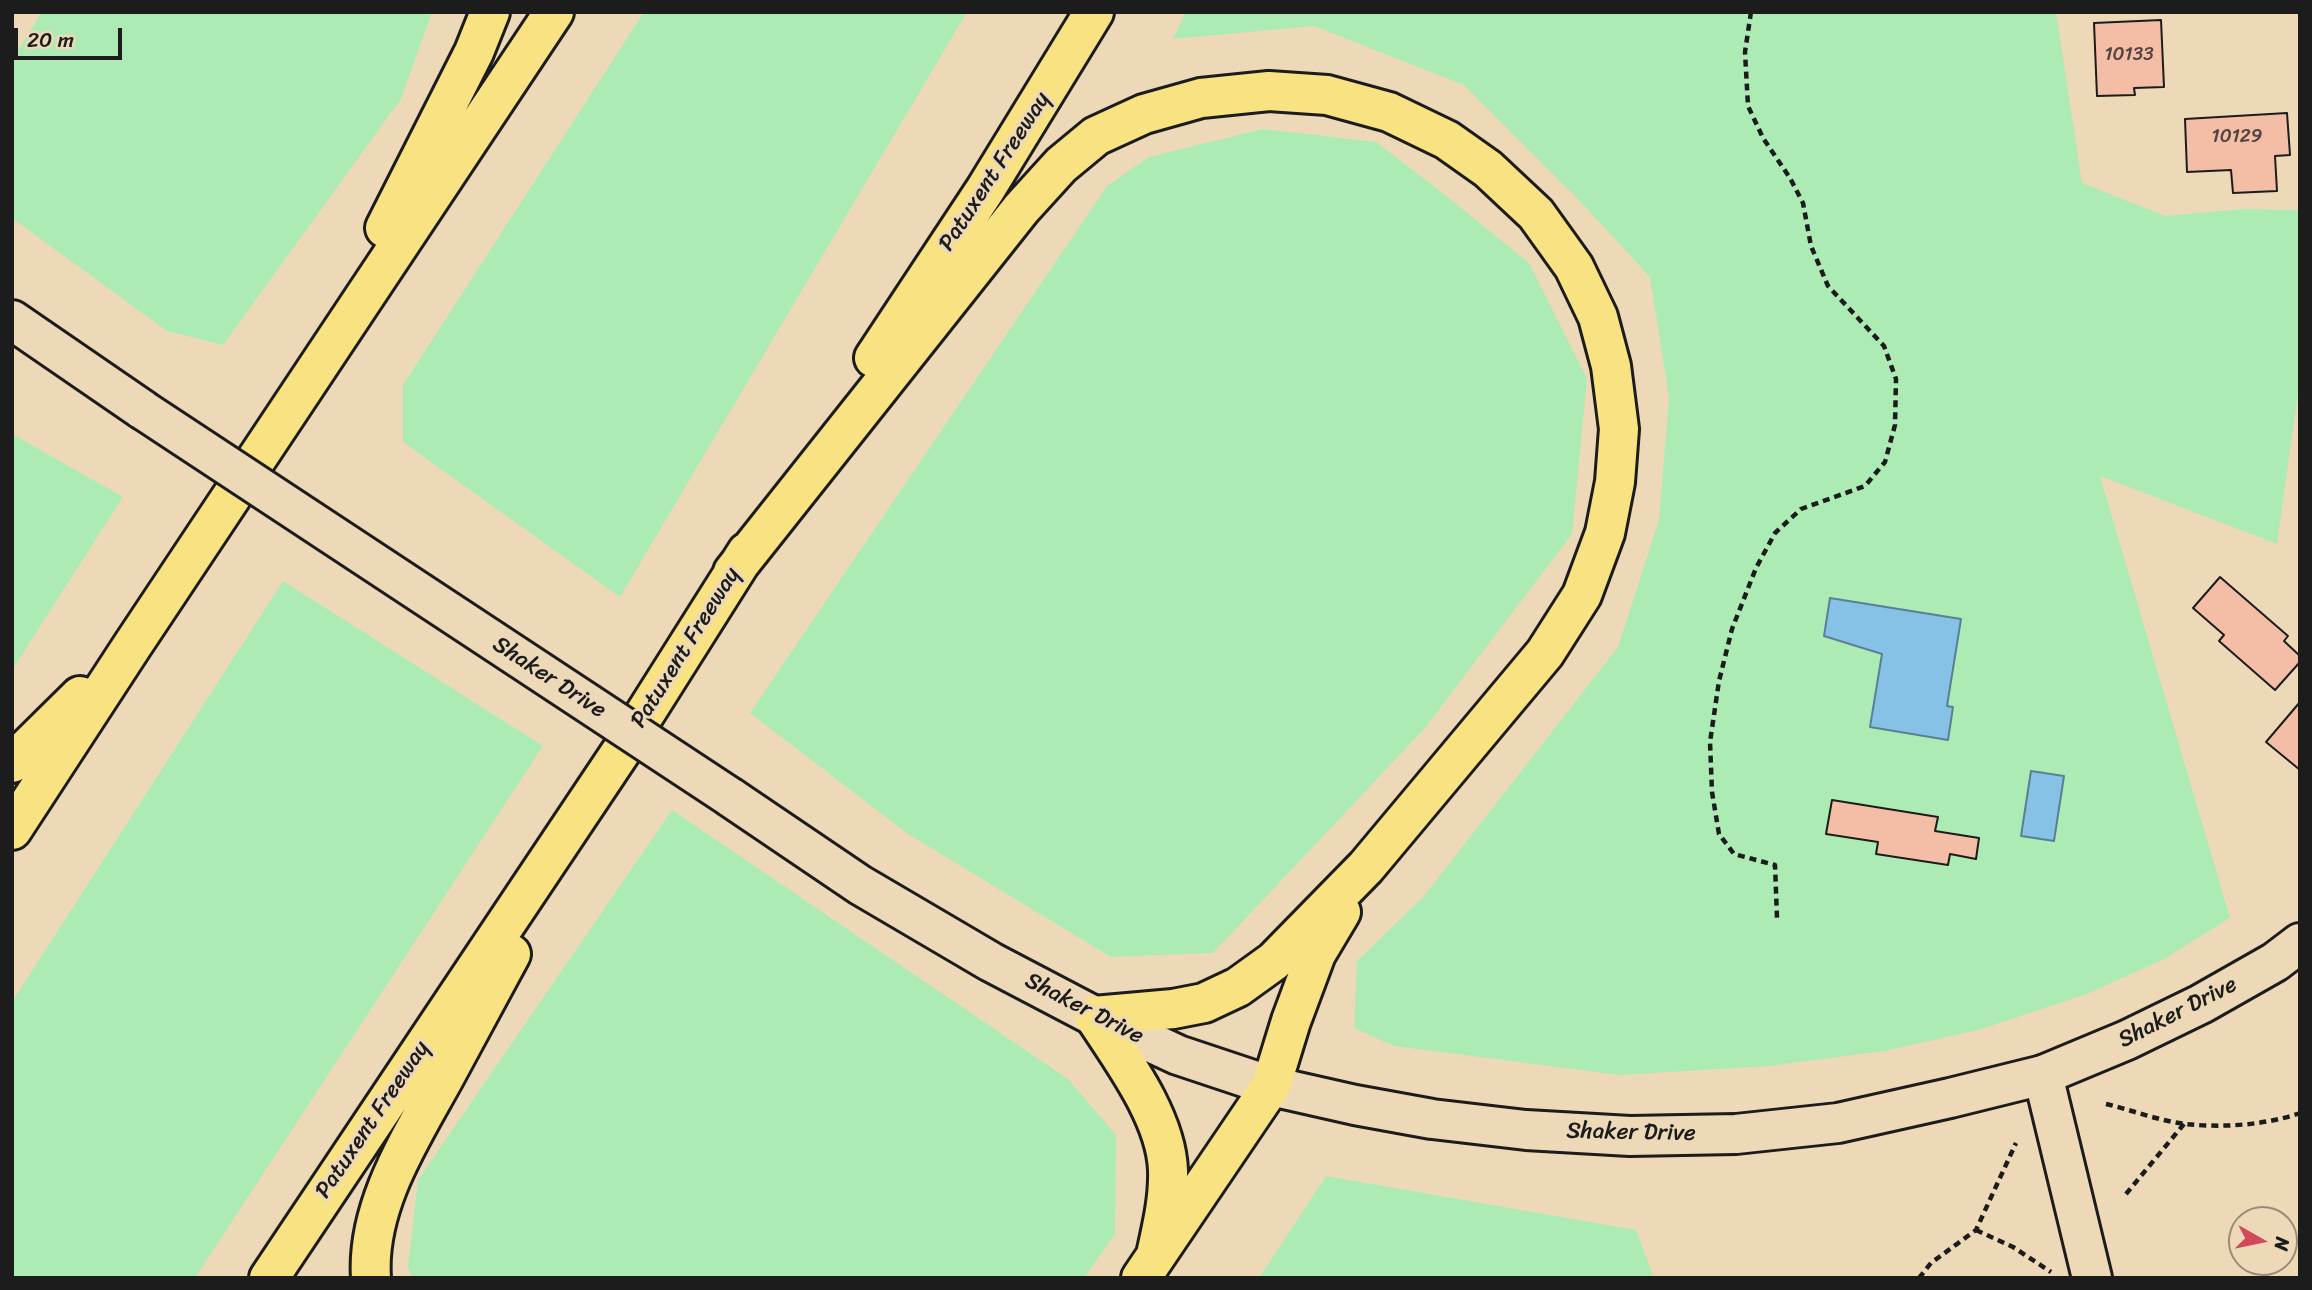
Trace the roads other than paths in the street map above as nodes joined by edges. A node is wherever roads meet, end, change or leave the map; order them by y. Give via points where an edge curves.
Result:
1 (489, 12) edge
2 (554, 12) edge
3 (1094, 12) edge
4 (12, 320) edge
5 (308, 381) junction
6 (733, 572) junction
7 (132, 646) junction
8 (622, 750) junction
9 (12, 763) edge
10 (12, 830) edge
11 (1366, 867) junction
12 (2300, 943) edge
13 (1094, 1016) junction
14 (2042, 1075) junction
15 (1271, 1086) junction
16 (1148, 1266) edge
17 (269, 1278) edge
18 (371, 1278) edge
19 (2092, 1278) edge

1 - 5 highway via 474,52
2 - 5 highway
3 - 6 highway, Patuxent Freeway via 985,190
4 - 13 street, Shaker Drive, bridge via 860,885
5 - 7 highway
6 - 8 highway, Patuxent Freeway
6 - 11 highway via 1021,209 1061,165 1096,136 1144,114 1201,98 1269,91 1327,96 1389,112 1447,139 1536,214 1574,267 1598,317 1611,366 1619,429 1615,482 1605,533 1582,595 1545,653
7 - 9 highway
7 - 10 highway
8 - 17 highway, Patuxent Freeway
8 - 18 highway via 393,1177 376,1222
11 - 13 highway via 1274,961 1238,987 1204,1003
11 - 15 highway via 1316,954
12 - 14 street, Shaker Drive via 2201,1004
13 - 15 street, Shaker Drive via 1178,1055
13 - 16 highway via 1151,1111 1163,1142 1168,1168 1166,1203
14 - 15 street, Shaker Drive via 1838,1123 1735,1134 1630,1136 1432,1119
14 - 19 street
15 - 16 highway

